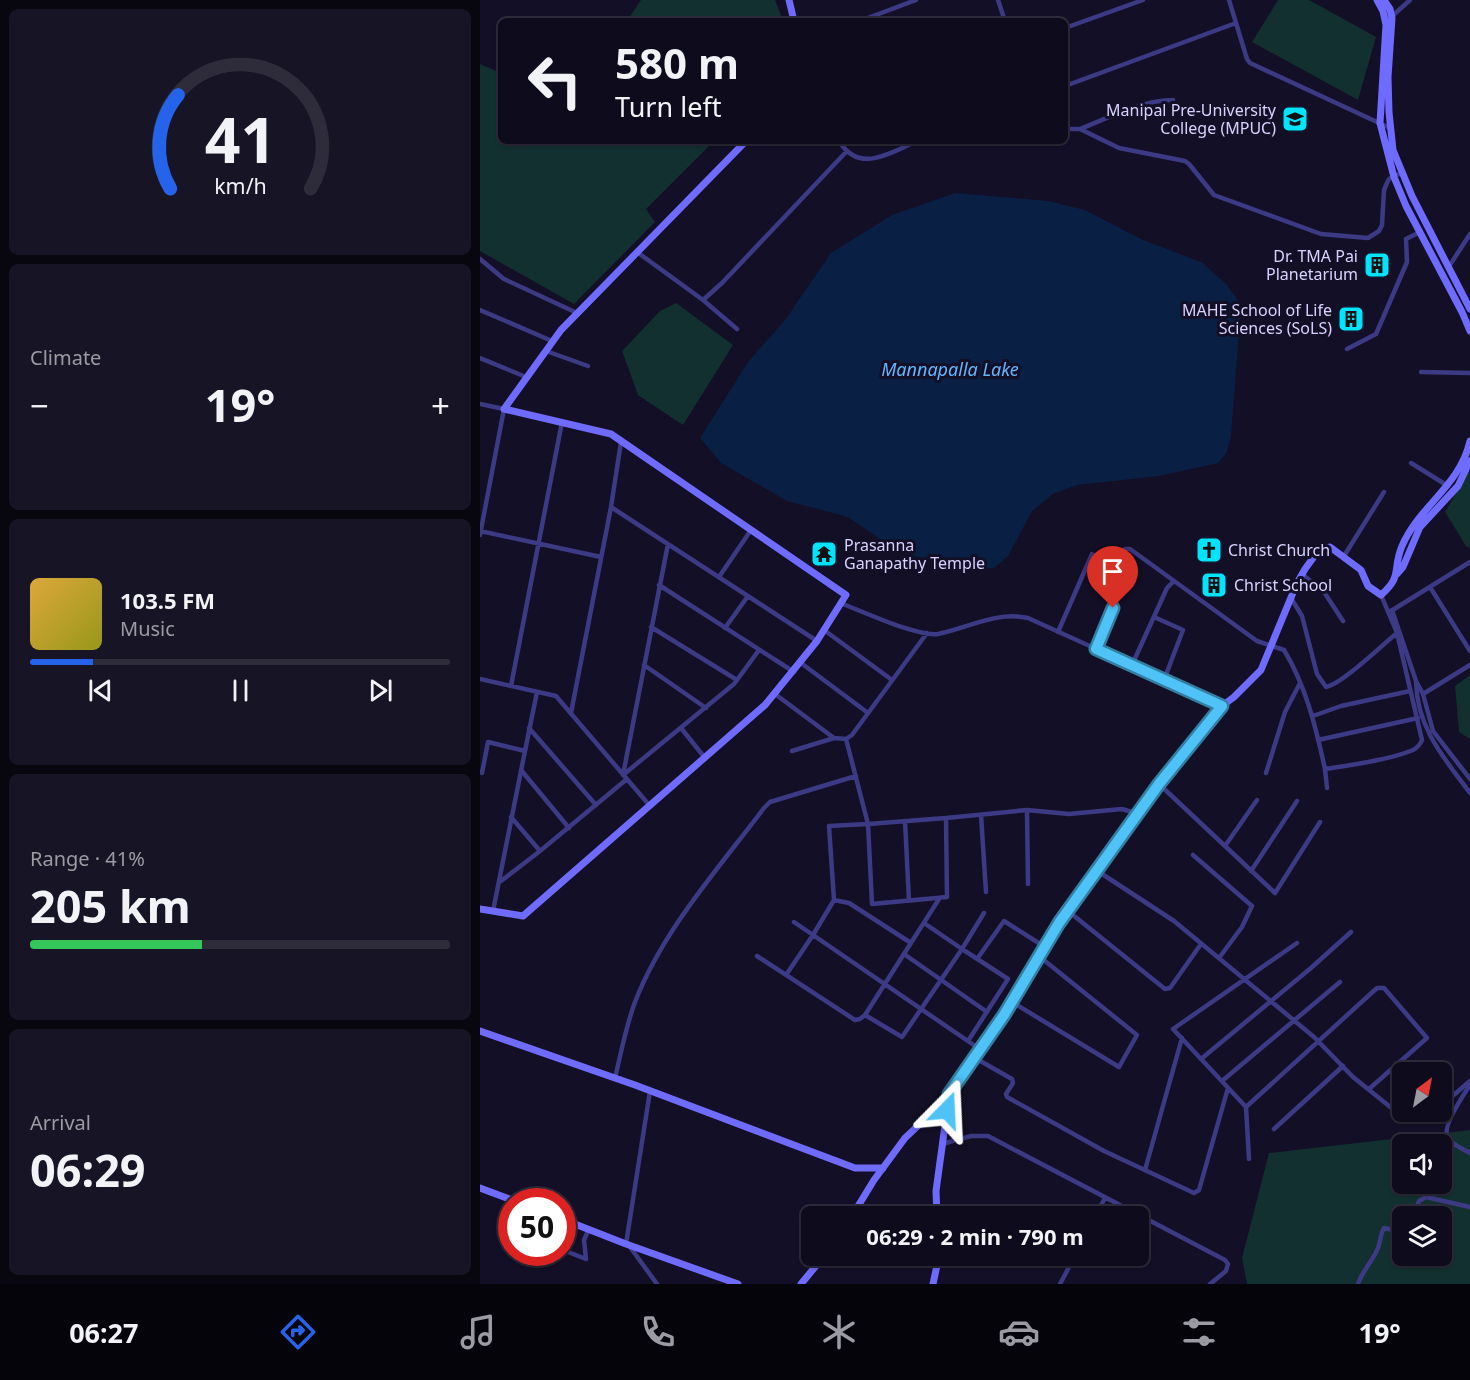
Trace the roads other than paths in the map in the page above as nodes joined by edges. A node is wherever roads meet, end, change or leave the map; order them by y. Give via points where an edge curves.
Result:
1 (789, 0) edge
2 (916, 0) edge
3 (998, 0) edge
4 (1143, 0) edge
5 (1229, 0) edge
6 (1377, 0) edge
7 (1384, 0) edge
8 (1410, 0) edge
9 (793, 18) edge
10 (868, 18) edge
11 (1004, 18) edge
12 (1388, 18) junction
13 (1236, 22) junction
14 (1068, 27) edge
15 (1068, 85) edge
16 (1173, 100) dead end
17 (1380, 123) junction
18 (1390, 128) junction
19 (1068, 129) edge
20 (1080, 129) junction
21 (743, 144) edge
22 (841, 144) edge
23 (911, 144) edge
24 (846, 152) junction
25 (1401, 174) junction
26 (1394, 177) junction
27 (1428, 228) junction
28 (1420, 232) junction
29 (1470, 234) edge
30 (637, 252) junction
31 (480, 259) edge
32 (1448, 268) junction
33 (703, 300) junction
34 (1470, 309) edge
35 (480, 310) edge
36 (578, 313) junction
37 (737, 329) dead end
38 (1470, 331) edge
39 (552, 341) junction
40 (1347, 349) dead end
41 (545, 351) junction
42 (480, 358) edge
43 (588, 366) dead end
44 (1421, 372) dead end
45 (1470, 373) edge
46 (526, 377) junction
47 (480, 404) edge
48 (504, 408) junction
49 (562, 422) junction
50 (1470, 441) edge
51 (621, 442) junction
52 (1470, 461) edge
53 (1410, 463) dead end
54 (1448, 486) junction
55 (1384, 492) dead end
56 (611, 507) junction
57 (751, 530) junction
58 (480, 533) edge
59 (538, 544) junction
60 (668, 544) junction
61 (1092, 554) dead end
62 (1344, 556) junction
63 (601, 557) junction
64 (1470, 562) edge
65 (1302, 574) junction
66 (1397, 574) junction
67 (719, 577) junction
68 (1174, 582) junction
69 (659, 585) junction
70 (1430, 587) junction
71 (1381, 595) junction
72 (748, 596) junction
73 (1291, 598) junction
74 (840, 603) junction
75 (1390, 611) junction
76 (1154, 617) junction
77 (1343, 621) dead end
78 (651, 627) junction
79 (725, 628) junction
80 (824, 630) junction
81 (1058, 632) junction
82 (927, 633) junction
83 (1397, 633) junction
84 (817, 641) junction
85 (1272, 646) junction
86 (1096, 649) junction
87 (759, 650) junction
88 (1470, 651) edge
89 (801, 663) junction
90 (644, 665) junction
91 (1470, 665) edge
92 (1132, 666) junction
93 (794, 672) junction
94 (480, 679) edge
95 (737, 680) junction
96 (892, 680) junction
97 (1164, 680) junction
98 (1416, 681) junction
99 (1300, 683) junction
100 (511, 686) junction
101 (1410, 691) junction
102 (537, 692) junction
103 (775, 694) junction
104 (1423, 694) junction
105 (1222, 706) junction
106 (706, 708) junction
107 (571, 713) junction
108 (867, 714) junction
109 (1313, 716) junction
110 (1418, 718) junction
111 (529, 728) junction
112 (681, 728) junction
113 (834, 738) junction
114 (846, 739) junction
115 (480, 740) edge
116 (1318, 740) junction
117 (488, 742) junction
118 (525, 751) junction
119 (792, 751) dead end
120 (705, 758) junction
121 (1325, 769) junction
122 (521, 770) junction
123 (481, 772) edge
124 (1266, 773) dead end
125 (856, 776) junction
126 (625, 777) junction
127 (1470, 779) edge
128 (480, 781) edge
129 (1159, 784) junction
130 (1327, 788) dead end
131 (1470, 793) edge
132 (1257, 800) dead end
133 (1297, 801) dead end
134 (596, 805) junction
135 (650, 806) junction
136 (1028, 810) junction
137 (981, 814) junction
138 (1139, 814) junction
139 (511, 817) junction
140 (946, 818) junction
141 (905, 821) junction
142 (1320, 822) dead end
143 (868, 824) junction
144 (569, 828) junction
145 (1225, 846) junction
146 (540, 851) junction
147 (1192, 855) dead end
148 (1096, 870) junction
149 (1251, 871) junction
150 (501, 881) junction
151 (1028, 884) dead end
152 (986, 892) dead end
153 (939, 899) junction
154 (834, 900) junction
155 (909, 901) junction
156 (480, 909) edge
157 (493, 911) junction
158 (1068, 911) junction
159 (984, 913) dead end
160 (794, 922) dead end
161 (924, 923) junction
162 (1351, 932) dead end
163 (813, 935) junction
164 (911, 943) junction
165 (1297, 943) dead end
166 (1202, 944) junction
167 (1046, 947) junction
168 (962, 949) junction
169 (904, 954) junction
170 (757, 956) dead end
171 (1040, 957) junction
172 (1219, 958) junction
173 (977, 959) junction
174 (786, 975) junction
175 (1244, 979) junction
176 (941, 980) junction
177 (1340, 982) dead end
178 (885, 984) junction
179 (1271, 1001) junction
180 (1012, 1002) junction
181 (921, 1009) junction
182 (987, 1012) junction
183 (865, 1015) junction
184 (1294, 1020) junction
185 (480, 1031) edge
186 (1182, 1038) junction
187 (968, 1041) junction
188 (1318, 1041) junction
189 (981, 1050) junction
190 (975, 1058) junction
191 (1201, 1059) junction
192 (1343, 1066) junction
193 (615, 1078) junction
194 (1222, 1081) junction
195 (1470, 1083) edge
196 (1228, 1088) junction
197 (1369, 1089) junction
198 (650, 1090) junction
199 (949, 1094) junction
200 (1452, 1097) edge
201 (1246, 1107) junction
202 (1392, 1108) edge
203 (1274, 1129) dead end
204 (942, 1144) junction
205 (1470, 1153) edge
206 (1249, 1159) dead end
207 (883, 1168) junction
208 (1145, 1170) junction
209 (480, 1188) edge
210 (498, 1195) edge
211 (1105, 1198) junction
212 (858, 1206) edge
213 (937, 1206) edge
214 (1101, 1206) edge
215 (1417, 1206) edge
216 (1470, 1207) edge
217 (576, 1224) edge
218 (589, 1229) junction
219 (1392, 1230) edge
220 (627, 1244) junction
221 (576, 1256) edge
222 (816, 1266) edge
223 (937, 1266) edge
224 (1070, 1266) edge
225 (657, 1284) edge
226 (738, 1284) edge
227 (801, 1284) edge
228 (933, 1284) edge
229 (1060, 1284) edge
230 (1210, 1284) edge
231 (1358, 1284) edge

1 - 9 street
2 - 10 street
3 - 11 street
4 - 14 street
5 - 13 street
6 - 12 street
7 - 12 street via 1390,9
8 - 12 street
12 - 17 street
12 - 18 street
13 - 15 street
13 - 17 street via 1247,59 1254,66
16 - 20 street via 1160,100
17 - 18 street
17 - 26 street
18 - 25 street
19 - 20 street
20 - 26 street via 1119,148 1185,161 1214,195 1321,234 1368,238 1379,231 1384,190
21 - 30 street
22 - 24 street
23 - 24 street via 864,160
24 - 33 street
25 - 26 street
25 - 27 street
26 - 28 street
27 - 28 street
27 - 32 street
28 - 38 street
28 - 40 street via 1406,239 1407,262 1376,334
29 - 32 street
30 - 33 street
30 - 36 street
31 - 36 street via 504,279
32 - 34 street
33 - 37 street
35 - 39 street
36 - 39 street
39 - 41 street
41 - 43 street
41 - 46 street
42 - 46 street
44 - 45 street
46 - 48 street
47 - 48 street
48 - 49 street
48 - 58 street
49 - 51 street via 611,434
49 - 59 street
50 - 54 street
51 - 56 street
51 - 57 street
52 - 66 street via 1458,486 1420,527
53 - 54 street
54 - 66 street via 1415,523 1402,546
55 - 62 street
56 - 60 street
56 - 63 street
57 - 67 street
57 - 74 street via 846,595
58 - 59 street
59 - 63 street
59 - 100 street
60 - 67 street
60 - 69 street
61 - 81 street
62 - 65 street via 1330,548 1316,554
62 - 71 street via 1361,570 1368,586
63 - 107 street
64 - 70 street
65 - 73 street
65 - 77 street via 1324,592
66 - 71 street
67 - 72 street
68 - 76 street via 1167,588
68 - 85 street via 1257,641
68 - 86 street via 1125,549 1117,556 1113,570 1122,586
69 - 78 street
69 - 79 street
70 - 75 street
70 - 88 street
71 - 75 street
72 - 79 street
72 - 84 street
73 - 83 street via 1302,616 1317,674 1326,687
73 - 85 street
74 - 80 street
74 - 82 street
75 - 83 street
75 - 98 street
76 - 92 street
76 - 97 street via 1183,630
78 - 90 street
78 - 95 street
79 - 87 street
80 - 84 street
80 - 96 street
81 - 82 street via 1017,616
81 - 86 street
82 - 96 street
83 - 101 street
84 - 89 street
85 - 99 street via 1284,650
85 - 105 street via 1261,670
86 - 92 street
87 - 93 street
87 - 95 street
89 - 93 street
89 - 108 street
90 - 106 street
90 - 126 street
91 - 104 street
92 - 97 street
93 - 103 street
94 - 100 street
95 - 106 street
96 - 108 street
97 - 105 street
98 - 104 street
98 - 131 street via 1428,734
99 - 109 street
99 - 124 street via 1285,712
100 - 102 street
101 - 109 street
101 - 110 street
102 - 107 street via 556,696
102 - 111 street
103 - 113 street
103 - 120 street
104 - 127 street via 1433,731
105 - 129 street
106 - 112 street
107 - 126 street
108 - 114 street
109 - 116 street
110 - 116 street
110 - 121 street via 1422,740 1414,750
111 - 118 street
111 - 134 street
112 - 120 street
112 - 126 street
113 - 114 street
113 - 119 street
114 - 125 street
115 - 117 street
116 - 121 street
117 - 118 street
117 - 123 street
118 - 122 street
120 - 135 street
121 - 130 street
122 - 139 street
122 - 144 street
123 - 128 street
125 - 143 street
125 - 193 street via 770,802 764,808 669,935 634,1004
126 - 134 street
126 - 135 street
129 - 138 street
129 - 145 street
132 - 145 street
133 - 149 street
134 - 144 street
135 - 157 street via 523,916
136 - 137 street
136 - 138 street via 1069,814 1122,809
136 - 151 street
137 - 140 street
137 - 152 street
138 - 148 street
139 - 146 street
139 - 150 street
140 - 141 street
140 - 153 street via 947,897
141 - 143 street
141 - 155 street
142 - 149 street via 1275,894
143 - 154 street via 829,826
143 - 155 street via 872,904
144 - 146 street
145 - 149 street
146 - 150 street
147 - 172 street via 1252,906
148 - 158 street
148 - 166 street via 1153,906
150 - 157 street
153 - 155 street
153 - 161 street
154 - 163 street
154 - 164 street via 849,903
156 - 157 street
158 - 166 street via 1165,989 1170,988
158 - 167 street
159 - 168 street
160 - 163 street
161 - 164 street
161 - 168 street
162 - 179 street
163 - 174 street
163 - 178 street
164 - 169 street
165 - 175 street
166 - 172 street
167 - 171 street
167 - 173 street via 1004,921
168 - 173 street
168 - 176 street
169 - 176 street
169 - 178 street
170 - 174 street
171 - 180 street
171 - 180 street via 1137,1035 1119,1067
172 - 175 street
173 - 182 street via 1008,979
174 - 183 street via 855,1020
175 - 179 street
175 - 186 street via 1173,1029
176 - 181 street
176 - 182 street
177 - 184 street
178 - 181 street
178 - 183 street
179 - 184 street
179 - 191 street
180 - 189 street
181 - 183 street via 902,1037
181 - 187 street
182 - 187 street
184 - 188 street
184 - 194 street
185 - 193 street
186 - 191 street
186 - 208 street
187 - 189 street
188 - 192 street
188 - 197 street via 1377,988 1384,988 1427,1038
188 - 201 street
189 - 190 street
190 - 199 street
190 - 208 street via 1012,1079 1007,1097
191 - 194 street
192 - 197 street
192 - 203 street
193 - 198 street
194 - 196 street
195 - 200 street
195 - 205 street via 1446,1131 1452,1142
196 - 201 street
196 - 208 street via 1197,1192
197 - 202 street
198 - 207 street via 855,1168
198 - 220 street
199 - 204 street
199 - 207 street
201 - 206 street
204 - 211 street via 988,1136
204 - 213 street
207 - 212 street
209 - 210 street
211 - 214 street
211 - 230 street via 1225,1260 1226,1271
215 - 216 street via 1426,1197
217 - 218 street
218 - 220 street
218 - 221 street via 584,1240 586,1260
219 - 231 street via 1384,1228 1381,1232 1378,1248
220 - 225 street
220 - 226 street
222 - 227 street
223 - 228 street
224 - 229 street

